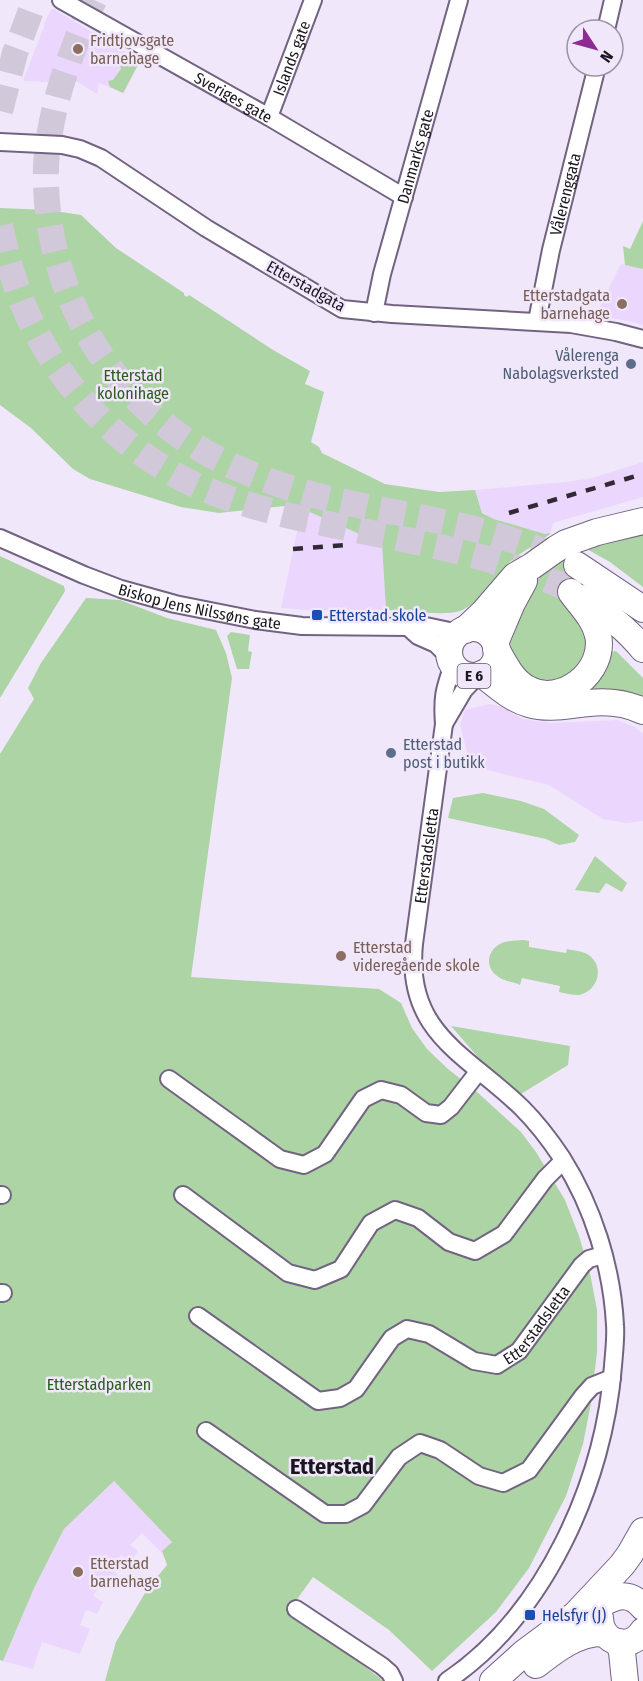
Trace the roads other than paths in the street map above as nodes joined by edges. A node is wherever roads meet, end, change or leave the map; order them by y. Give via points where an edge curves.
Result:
1 (61, 0) edge
2 (314, 0) edge
3 (459, 0) edge
4 (613, 0) edge
5 (609, 18) edge
6 (594, 78) edge
7 (269, 117) junction
8 (0, 142) edge
9 (404, 197) junction
10 (374, 313) junction
11 (537, 321) junction
12 (643, 339) edge
13 (642, 522) edge
14 (0, 538) edge
15 (577, 565) tunnel mouth
16 (532, 566) junction
17 (616, 591) junction
18 (643, 609) edge
19 (643, 615) edge
20 (408, 627) junction
21 (462, 631) junction
22 (496, 646) junction
23 (643, 649) edge
24 (451, 662) junction
25 (480, 675) junction
26 (643, 711) edge
27 (444, 724) junction
28 (478, 1072) junction
29 (169, 1079) dead end
30 (563, 1161) junction
31 (183, 1195) dead end
32 (603, 1255) junction
33 (198, 1316) dead end
34 (612, 1377) junction
35 (206, 1431) dead end
36 (643, 1531) edge
37 (643, 1549) edge
38 (611, 1599) junction
39 (643, 1607) edge
40 (296, 1609) dead end
41 (575, 1615) junction
42 (629, 1641) edge
43 (394, 1681) edge
44 (447, 1681) edge
45 (493, 1681) edge
46 (517, 1681) edge
47 (625, 1681) edge

1 - 7 street, Sveriges gate
2 - 7 street, Islands gate
3 - 9 street, Danmarks gate
4 - 5 street
6 - 11 street, Vålerenggata
7 - 9 street, Sveriges gate
8 - 10 street, Etterstadgata via 62,145 87,152 342,309
9 - 10 street, Danmarks gate
10 - 11 street, Etterstadgata
11 - 12 street, Etterstadgata via 593,327
13 - 16 highway, E 6 via 566,543
14 - 20 street, Biskop Jens Nilssøns gate via 121,589 175,604 303,626
15 - 17 highway
16 - 21 highway, E 6 via 515,576
16 - 22 highway, E 6 via 512,603
17 - 18 highway
17 - 19 highway
20 - 21 street, Biskop Jens Nilssøns gate
20 - 24 street via 436,644
21 - 22 highway, E 6 via 479,629 491,636
21 - 24 highway, E 6 via 451,644
22 - 23 highway via 517,681 530,690 559,692 581,681 596,660 598,638 592,619 567,590 603,611
22 - 25 highway, E 6 via 494,663
24 - 25 highway, E 6 via 465,675
24 - 27 street, Etterstadsletta via 442,700
25 - 26 highway via 518,700 535,706 607,702
25 - 27 street, Etterstadsletta via 464,690
27 - 28 street, Etterstadsletta via 413,975 422,1007 438,1035
28 - 29 street via 441,1115 426,1113 401,1095 381,1090 363,1099 325,1154 304,1165 280,1159
28 - 30 street, Etterstadsletta via 522,1108
30 - 31 street via 504,1234 475,1251 449,1242 418,1218 395,1210 371,1223 341,1269 315,1280 288,1273
30 - 32 street, Etterstadsletta via 588,1210
32 - 33 street, Etterstadsletta via 582,1265 519,1351 498,1365 474,1362 429,1334 408,1329 392,1338 356,1389 340,1398 318,1401
32 - 34 street, Etterstadsletta via 615,1324
34 - 35 street via 592,1386 583,1396 529,1470 503,1483 479,1476 440,1450 420,1443 399,1457 363,1505 346,1514 325,1514
34 - 44 street, Etterstadsletta via 600,1449 563,1543 514,1619 478,1657
36 - 41 highway via 622,1565
37 - 38 highway via 630,1576
38 - 39 highway via 630,1597
38 - 41 highway
38 - 42 highway via 600,1615 600,1622
40 - 43 street via 382,1666
41 - 45 highway
42 - 46 highway via 582,1636 560,1647
42 - 47 highway via 622,1652

